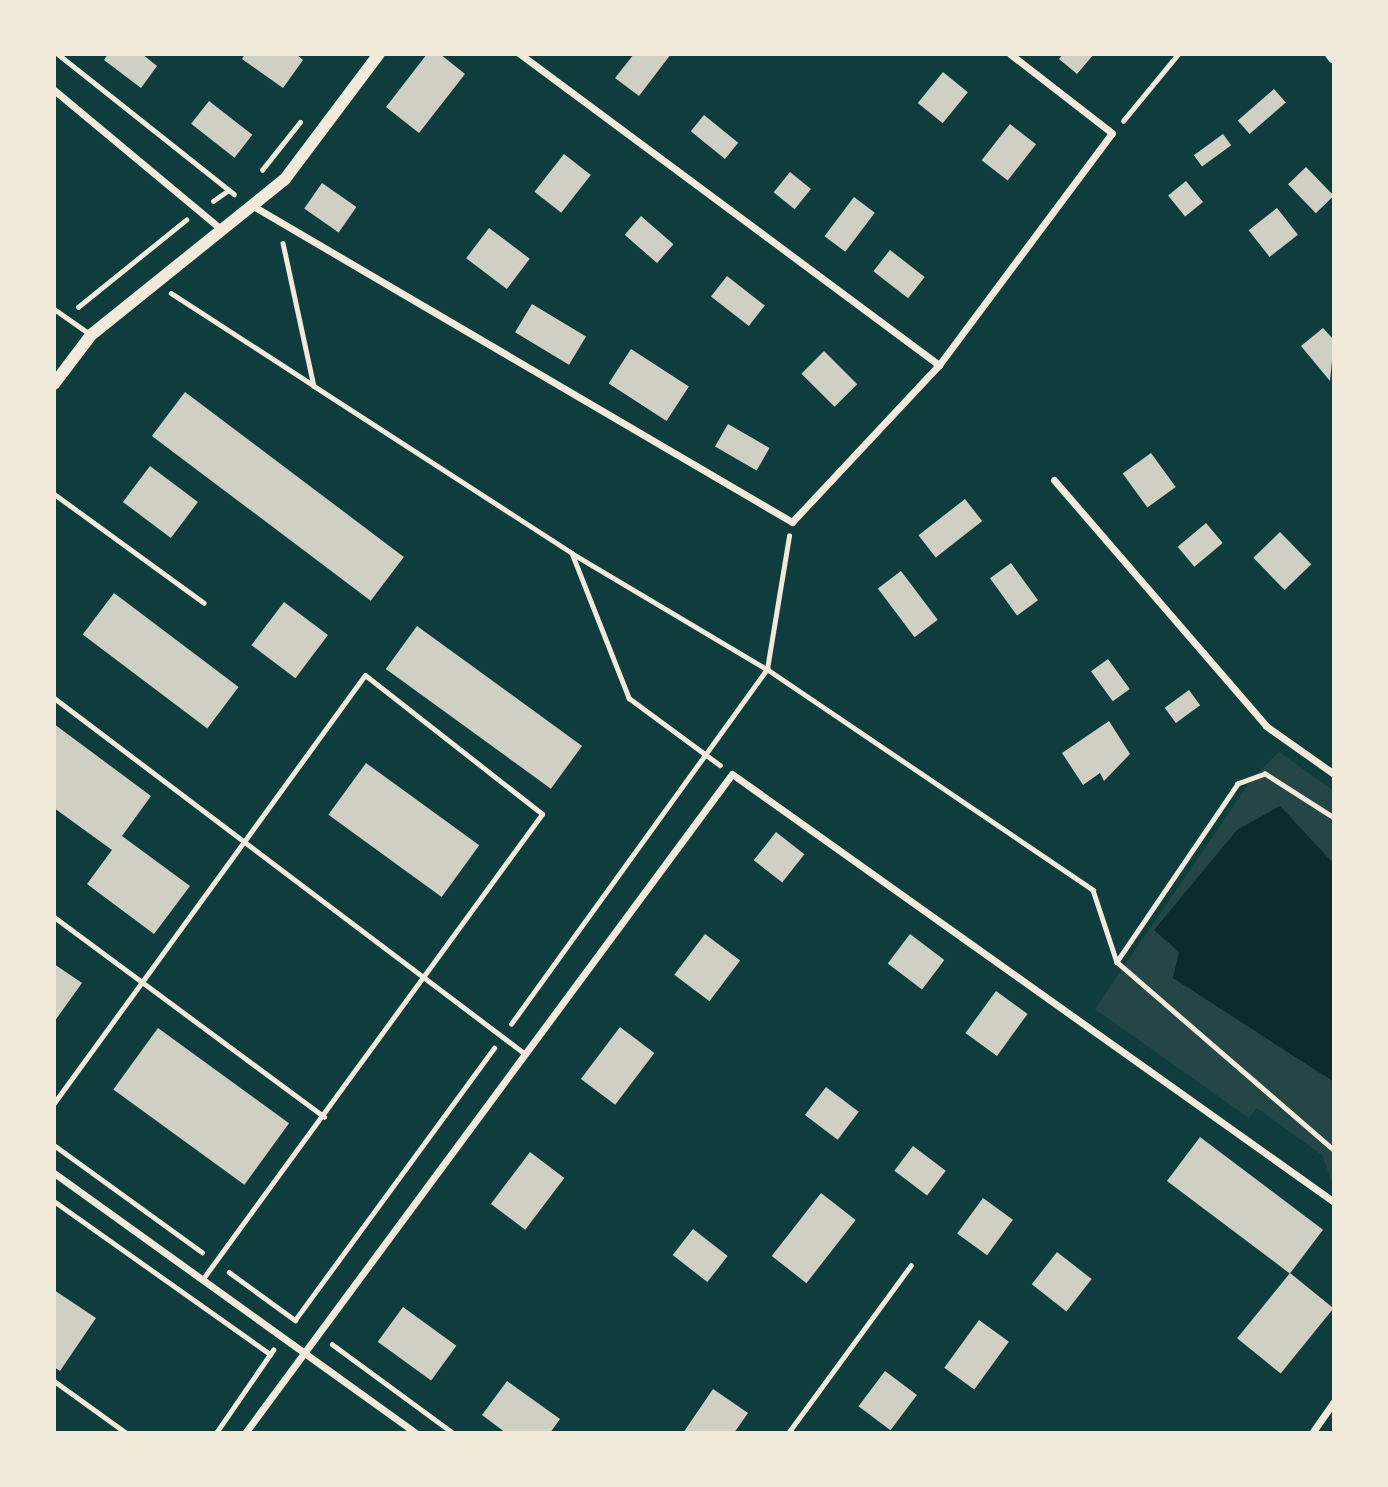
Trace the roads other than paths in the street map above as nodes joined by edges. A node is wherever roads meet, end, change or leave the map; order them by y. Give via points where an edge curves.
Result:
1 (379, 54) edge
2 (520, 54) edge
3 (1010, 54) edge
4 (54, 90) edge
5 (253, 206) junction
6 (221, 229) junction
7 (54, 309) edge
8 (91, 335) junction
9 (939, 365) junction
10 (54, 384) edge
11 (1054, 480) dead end
12 (54, 494) edge
13 (204, 603) dead end
14 (54, 698) edge
15 (1334, 774) edge
16 (247, 843) junction
17 (54, 917) edge
18 (426, 980) junction
19 (143, 983) junction
20 (524, 1054) junction
21 (54, 1103) edge
22 (324, 1117) junction
23 (54, 1173) edge
24 (1334, 1202) edge
25 (911, 1265) dead end
26 (202, 1280) junction
27 (303, 1352) junction
28 (54, 1381) edge
29 (1334, 1402) edge
30 (126, 1433) edge
31 (245, 1433) edge
32 (416, 1433) edge
33 (788, 1433) edge
34 (1312, 1433) edge

1 - 5 street via 285,179
2 - 9 street
3 - 9 street via 1112,134
4 - 6 street
5 - 6 street
5 - 9 street via 280,228 792,522
6 - 8 street
7 - 8 lane
8 - 10 street
11 - 15 street via 1266,726
12 - 13 lane
14 - 16 lane
16 - 18 lane
16 - 18 lane via 365,675 542,814
16 - 19 lane
17 - 19 lane
18 - 20 lane
18 - 22 lane
19 - 21 lane
19 - 22 lane
20 - 24 street via 732,774
20 - 27 street
22 - 26 lane
23 - 26 street
25 - 33 lane
26 - 27 street
27 - 31 street
27 - 32 street
28 - 30 lane
29 - 34 street

